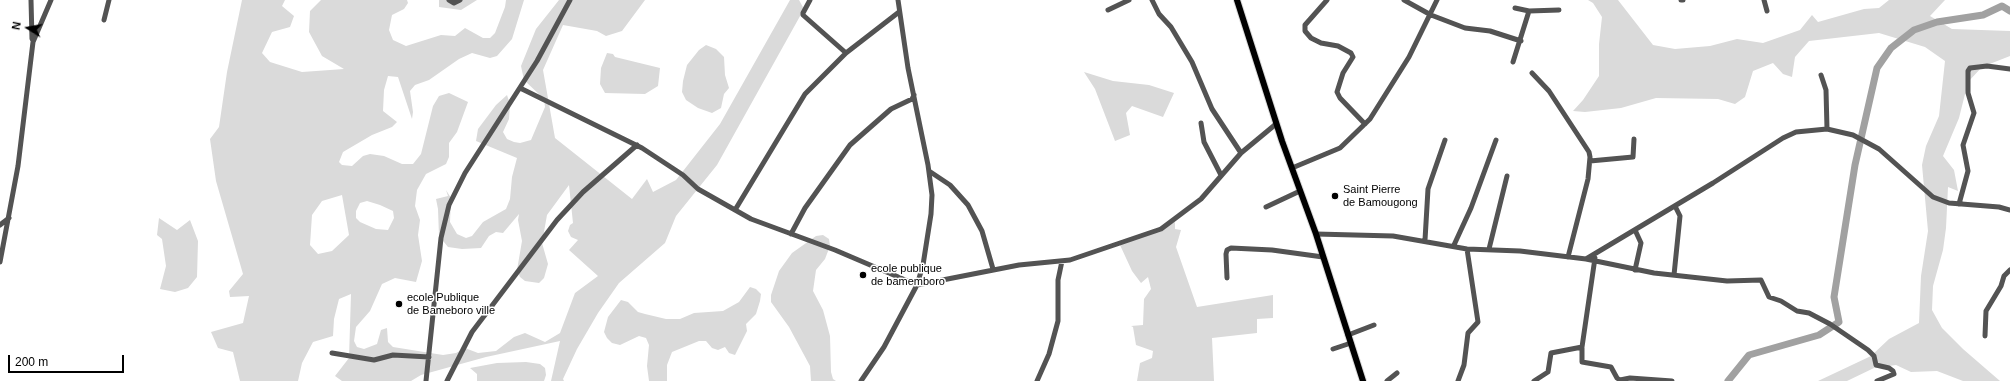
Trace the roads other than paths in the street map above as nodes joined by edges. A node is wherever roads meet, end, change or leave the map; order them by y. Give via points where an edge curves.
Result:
1 (31, 0) edge
2 (51, 0) edge
3 (109, 0) edge
4 (449, 0) edge
5 (460, 0) edge
6 (570, 0) edge
7 (810, 0) edge
8 (898, 0) edge
9 (1129, 0) edge
10 (1152, 0) edge
11 (1237, 0) edge
12 (1328, 0) edge
13 (1404, 0) edge
14 (1437, 0) edge
15 (1764, 0) edge
16 (1515, 8) dead end
17 (1108, 10) dead end
18 (1559, 10) dead end
19 (1529, 11) junction
20 (1767, 11) dead end
21 (899, 12) junction
22 (1431, 15) junction
23 (104, 20) dead end
24 (1521, 41) junction
25 (33, 42) junction
26 (846, 53) junction
27 (1513, 62) dead end
28 (2010, 69) edge
29 (1532, 73) dead end
30 (1821, 75) dead end
31 (520, 88) junction
32 (914, 95) junction
33 (1201, 122) dead end
34 (1276, 124) junction
35 (1366, 124) junction
36 (1827, 129) junction
37 (1634, 139) dead end
38 (1445, 140) dead end
39 (1496, 140) dead end
40 (637, 145) junction
41 (1241, 153) junction
42 (1590, 161) junction
43 (1292, 168) junction
44 (929, 171) junction
45 (1221, 175) junction
46 (1507, 176) dead end
47 (1300, 191) junction
48 (1960, 204) junction
49 (1675, 206) junction
50 (1266, 207) dead end
51 (735, 210) junction
52 (2010, 210) edge
53 (9, 218) junction
54 (0, 225) edge
55 (1635, 230) junction
56 (791, 234) junction
57 (1316, 234) junction
58 (1425, 240) junction
59 (1454, 245) junction
60 (1467, 249) junction
61 (1489, 249) junction
62 (1595, 254) junction
63 (1568, 257) junction
64 (1323, 258) junction
65 (1586, 259) junction
66 (1594, 261) junction
67 (0, 262) edge
68 (1062, 262) junction
69 (993, 270) junction
70 (1636, 270) junction
71 (2010, 270) edge
72 (1674, 275) junction
73 (1227, 278) dead end
74 (918, 285) junction
75 (1374, 325) dead end
76 (1348, 335) junction
77 (1985, 336) dead end
78 (1351, 343) junction
79 (1582, 348) junction
80 (1333, 349) dead end
81 (332, 353) dead end
82 (429, 357) junction
83 (1397, 373) dead end
84 (1890, 378) edge
85 (1643, 380) edge
86 (426, 381) edge
87 (448, 381) edge
88 (861, 381) edge
89 (1037, 381) edge
90 (1363, 381) edge
91 (1387, 381) edge
92 (1458, 381) edge
93 (1534, 381) edge
94 (1672, 381) edge
95 (1877, 381) edge

1 - 25 street
2 - 25 street
3 - 23 street
4 - 5 street via 454,3
6 - 31 street
7 - 26 street via 803,15
8 - 21 street
9 - 17 street
10 - 41 street via 1192,62 1214,114
11 - 34 main road
12 - 35 street via 1305,25 1305,31 1315,40 1352,53 1353,57 1343,73 1337,92
13 - 22 street
14 - 22 street
15 - 20 street
16 - 19 street
18 - 19 street
19 - 24 street
21 - 26 street
21 - 32 street
22 - 24 street via 1465,28 1490,31
22 - 35 street via 1409,57
24 - 27 street
25 - 53 street
26 - 51 street via 801,99
28 - 48 street via 1987,66 1970,68 1968,71 1968,93 1974,113 1963,145 1968,171
29 - 42 street via 1549,91 1589,152
30 - 36 street via 1826,90
31 - 40 street
31 - 82 street via 461,181 447,213 435,282
32 - 44 street
32 - 56 street via 912,99 891,109 850,145 808,203
33 - 45 street via 1204,142
34 - 41 street
34 - 43 main road
35 - 43 street via 1340,148
36 - 48 street via 1835,129 1867,141 1933,197
36 - 49 street via 1796,132 1783,138
37 - 42 street via 1633,158
38 - 58 street via 1428,189
39 - 59 street via 1471,208
40 - 51 street via 683,175 698,189
40 - 87 street via 583,192 557,220 472,332
41 - 45 street
42 - 63 street via 1588,179
43 - 47 main road
44 - 69 street via 950,185 968,205 982,232
44 - 74 street via 931,214
45 - 68 street via 1201,199 1161,229
46 - 61 street
47 - 50 street
47 - 57 main road
48 - 52 street
49 - 55 street
49 - 72 street via 1680,216
51 - 56 street via 757,222
53 - 54 street
53 - 67 street
55 - 62 street
55 - 70 street via 1641,243
56 - 74 street
57 - 58 street via 1393,236
57 - 64 main road
58 - 59 street
59 - 60 street
60 - 61 street
60 - 92 street via 1478,322 1468,333 1464,365
61 - 63 street
62 - 65 street
62 - 66 street
63 - 65 street
64 - 73 street via 1272,250 1231,248 1226,254
64 - 76 main road
65 - 66 street
66 - 70 street
66 - 79 street
68 - 69 street
68 - 89 street via 1058,280 1058,321 1049,354
69 - 74 street
70 - 72 street
71 - 77 street via 2004,276 1986,311
72 - 84 street via 1727,281 1761,280 1769,297 1830,324 1868,350 1874,356 1876,365 1889,368 1894,374
74 - 88 street via 884,347
75 - 76 street
76 - 78 main road
78 - 80 street
78 - 90 main road
79 - 85 street via 1582,362 1611,367 1620,380
79 - 93 street via 1551,353 1548,372
81 - 82 street via 374,360 393,355
82 - 86 street
83 - 91 street
84 - 95 street
85 - 94 street

